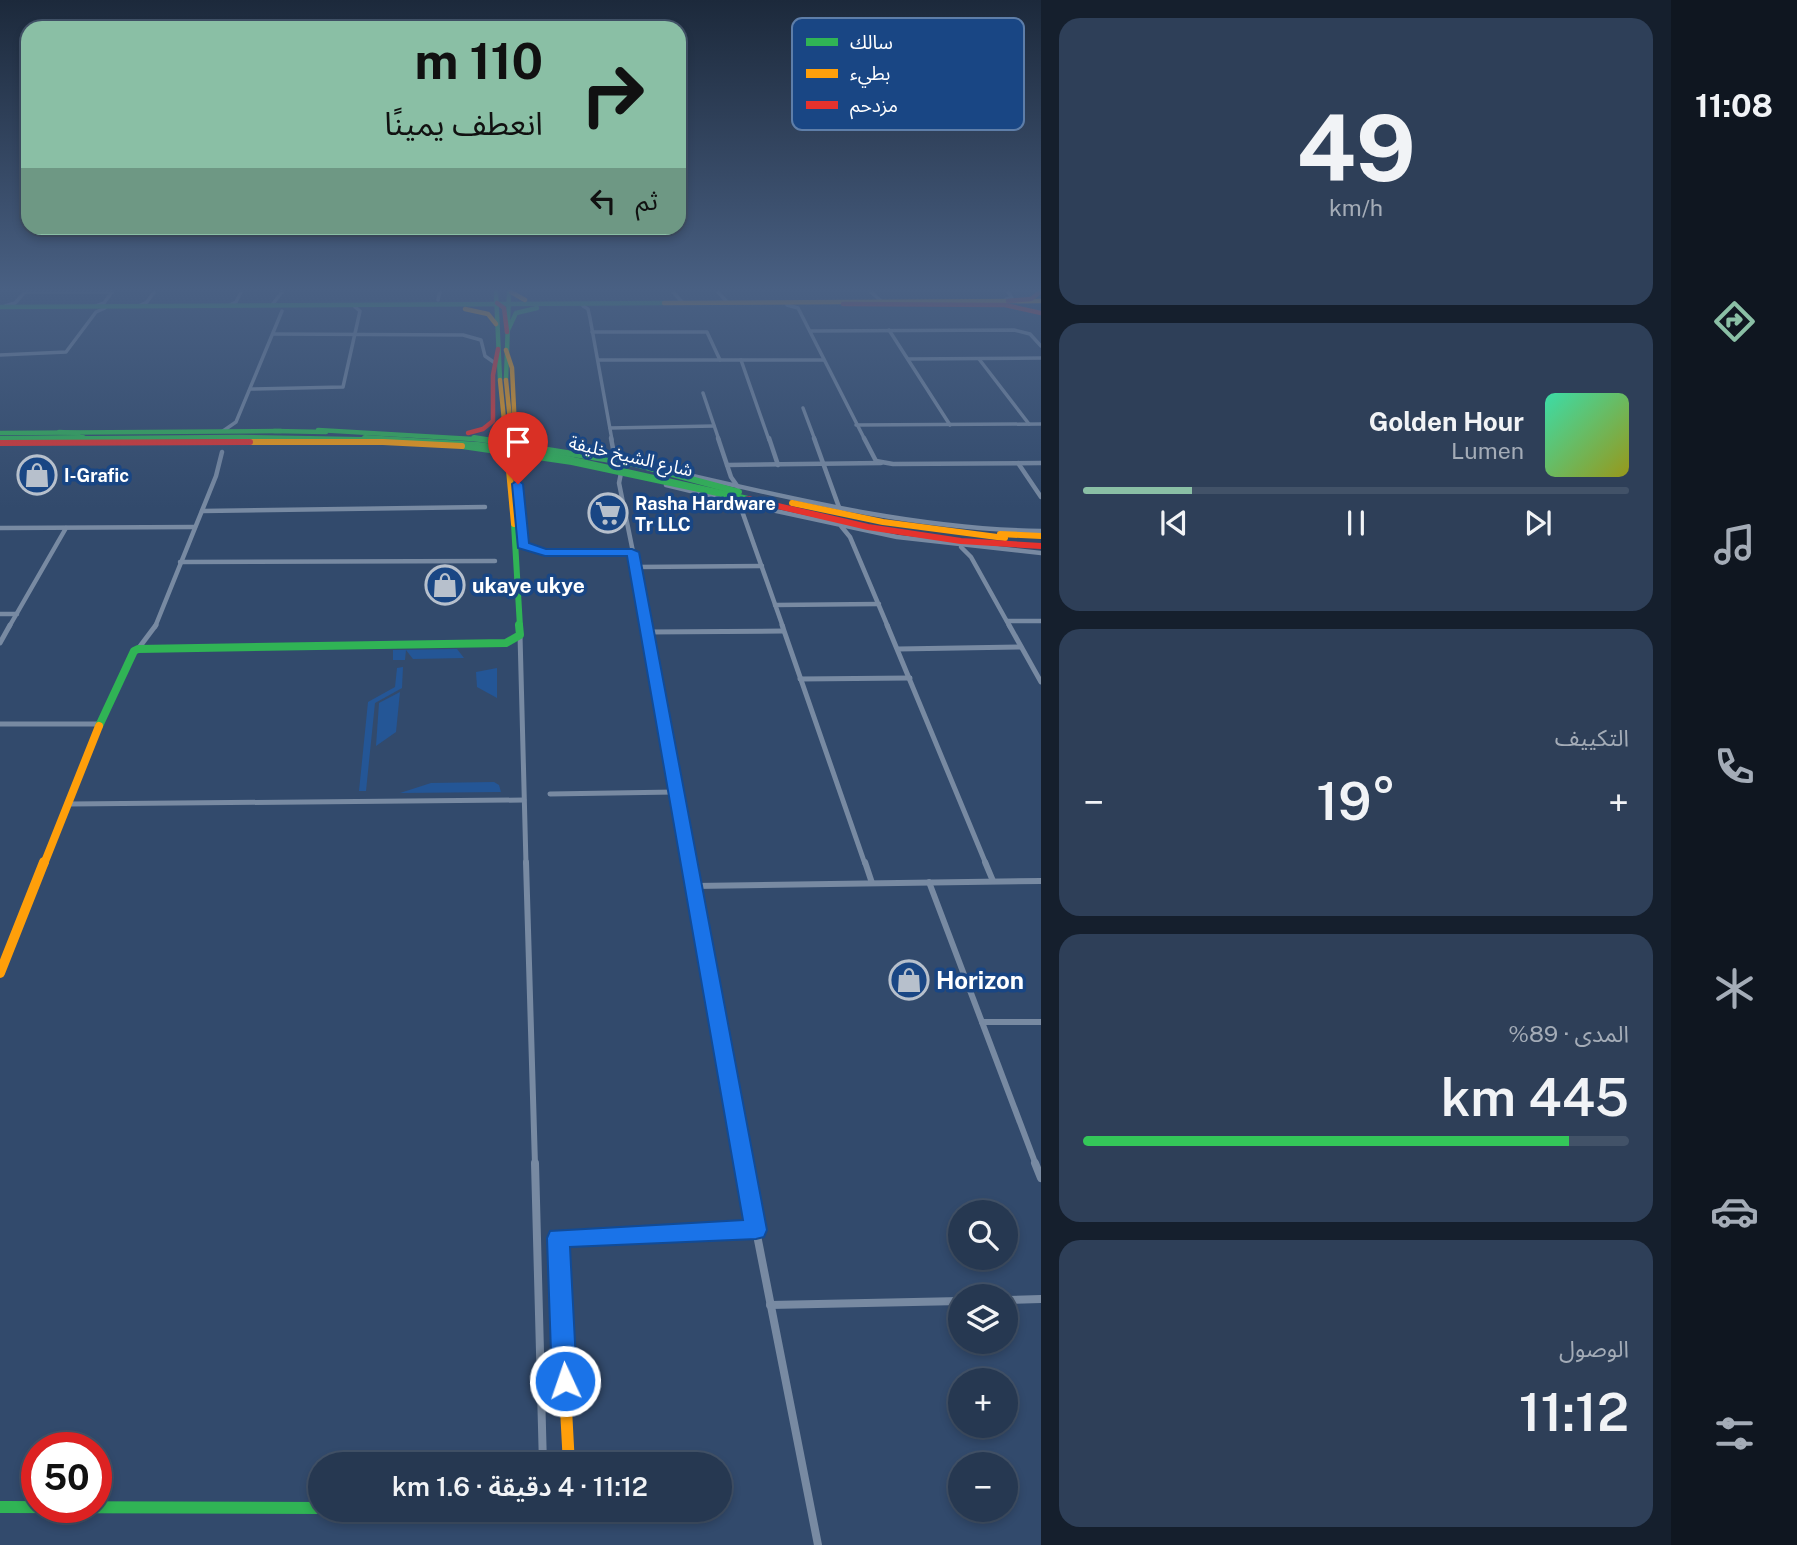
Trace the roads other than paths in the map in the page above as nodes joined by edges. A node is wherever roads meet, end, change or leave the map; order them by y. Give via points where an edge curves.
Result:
1 (261, 364) edge
2 (348, 364) edge
3 (495, 364) edge
4 (502, 364) edge
5 (510, 364) edge
6 (599, 364) edge
7 (742, 364) edge
8 (826, 364) edge
9 (911, 364) edge
10 (983, 364) edge
11 (251, 389) junction
12 (703, 393) dead end
13 (803, 408) dead end
14 (236, 422) junction
15 (1029, 424) junction
16 (1041, 424) edge
17 (856, 425) junction
18 (950, 425) junction
19 (714, 426) junction
20 (610, 428) junction
21 (223, 431) junction
22 (269, 431) junction
23 (59, 432) junction
24 (433, 434) junction
25 (135, 435) junction
26 (0, 438) edge
27 (300, 439) junction
28 (385, 439) junction
29 (544, 446) junction
30 (222, 452) dead end
31 (618, 459) junction
32 (884, 463) junction
33 (1017, 463) junction
34 (1041, 463) edge
35 (826, 464) junction
36 (727, 465) junction
37 (778, 465) junction
38 (621, 473) junction
39 (732, 477) junction
40 (654, 481) junction
41 (719, 482) junction
42 (736, 491) junction
43 (1041, 497) edge
44 (836, 502) junction
45 (776, 506) junction
46 (825, 506) junction
47 (485, 507) dead end
48 (750, 507) junction
49 (202, 510) junction
50 (840, 510) junction
51 (742, 512) junction
52 (517, 523) junction
53 (841, 526) junction
54 (195, 527) junction
55 (0, 528) edge
56 (66, 528) junction
57 (864, 531) junction
58 (967, 534) junction
59 (850, 537) junction
60 (1040, 543) edge
61 (956, 545) junction
62 (981, 548) junction
63 (632, 552) junction
64 (971, 557) junction
65 (495, 561) dead end
66 (180, 562) junction
67 (762, 566) junction
68 (635, 567) junction
69 (879, 604) junction
70 (775, 605) junction
71 (0, 614) edge
72 (17, 614) junction
73 (1007, 621) junction
74 (1041, 621) edge
75 (783, 631) junction
76 (646, 632) junction
77 (520, 635) junction
78 (0, 643) edge
79 (1021, 647) junction
80 (138, 649) junction
81 (898, 649) junction
82 (910, 678) junction
83 (800, 679) junction
84 (1041, 682) edge
85 (0, 724) edge
86 (100, 724) junction
87 (675, 792) junction
88 (550, 794) dead end
89 (524, 800) junction
90 (69, 804) junction
91 (993, 881) junction
92 (1041, 881) edge
93 (929, 882) junction
94 (872, 883) junction
95 (692, 886) junction
96 (0, 974) edge
97 (982, 1022) junction
98 (1041, 1022) edge
99 (1041, 1178) edge
100 (756, 1230) junction
101 (1041, 1299) edge
102 (1018, 1300) edge
103 (948, 1301) edge
104 (770, 1305) junction
105 (543, 1452) edge
106 (568, 1452) edge
107 (0, 1507) edge
108 (308, 1508) edge
109 (818, 1545) edge

1 - 11 street
2 - 11 street via 342,388
3 - 24 main road via 490,425 467,433
4 - 52 main road, bridge
5 - 29 main road via 515,430 524,439
6 - 20 street
7 - 37 street
8 - 17 street
9 - 18 street
10 - 15 street
11 - 14 street
12 - 19 street
13 - 35 street
14 - 21 street
14 - 22 street via 238,429
15 - 16 street
15 - 18 street
17 - 18 street
17 - 32 street via 872,457
19 - 20 street
19 - 36 street
20 - 31 street
21 - 22 main road
21 - 23 main road
22 - 24 main road
22 - 28 main road
23 - 25 main road
23 - 26 main road
24 - 29 main road
25 - 26 main road, شارع الشيخ خليفة
25 - 28 main road, شارع الشيخ خليفة
26 - 27 main road, شارع الشيخ خليفة
26 - 28 main road
27 - 28 main road
27 - 42 main road, شارع الشيخ خليفة via 417,440 509,449
28 - 38 main road via 505,451
28 - 42 main road, شارع الشيخ خليفة via 477,441 554,451
29 - 31 main road
30 - 49 street
31 - 41 street
31 - 42 main road
32 - 33 street
32 - 35 street
33 - 34 street
33 - 43 street
35 - 37 street
35 - 44 street
36 - 37 street
36 - 39 street
38 - 40 main road
38 - 63 street
39 - 41 street
39 - 42 street
40 - 42 main road
40 - 51 street via 732,501
41 - 42 street
42 - 45 main road, شارع الشيخ خليفة
42 - 46 street
42 - 58 main road, شارع الشيخ خليفة via 883,522
44 - 46 street
44 - 50 street
45 - 48 main road
45 - 60 main road, شارع الشيخ خليفة via 877,528 996,544
46 - 50 street
47 - 49 street
48 - 51 street
48 - 53 street
49 - 54 street
50 - 60 street
51 - 67 street
52 - 63 main road via 523,545 545,553
52 - 77 main road
53 - 57 street
53 - 59 street
54 - 56 street
54 - 66 street
55 - 56 street
56 - 72 street
57 - 59 street
57 - 61 street
58 - 60 main road, شارع الشيخ خليفة
58 - 60 main road via 1024,536
59 - 69 street
60 - 62 street
61 - 62 street
61 - 64 street
62 - 64 street via 972,551
63 - 68 main road
64 - 73 street
65 - 66 street
66 - 80 street via 151,636
67 - 68 street
67 - 70 street
68 - 76 main road
69 - 70 street
69 - 81 street
70 - 75 street
71 - 72 street
72 - 78 street
73 - 74 street
73 - 79 street
75 - 76 street
75 - 83 street
76 - 87 main road
77 - 80 main road via 497,645
77 - 89 street
79 - 81 street
79 - 84 street
80 - 86 main road via 128,658
81 - 82 street
82 - 83 street
82 - 91 street
83 - 94 street
85 - 86 street
86 - 90 main road
87 - 88 street
87 - 95 main road
89 - 90 street
89 - 105 street
90 - 96 main road
91 - 92 street
91 - 93 street
93 - 94 street
93 - 97 street
94 - 95 street
95 - 100 main road
97 - 98 street
97 - 99 street
100 - 104 street
100 - 106 main road via 558,1238
101 - 102 street
103 - 104 street
104 - 109 street
107 - 108 main road

